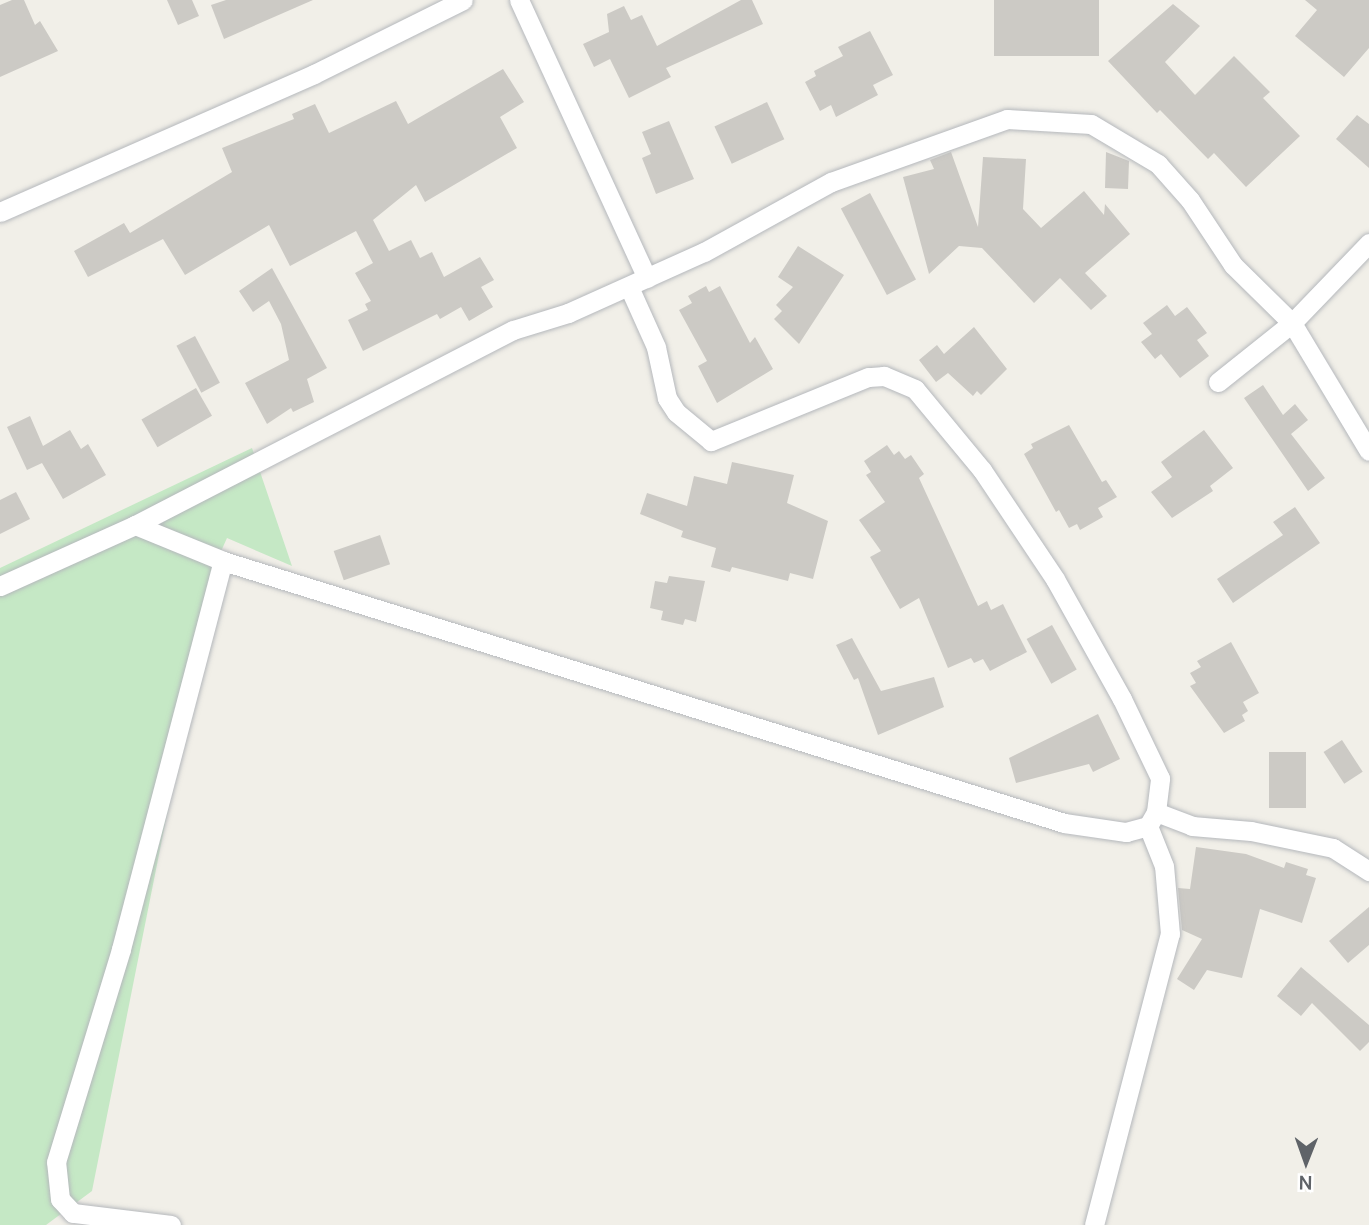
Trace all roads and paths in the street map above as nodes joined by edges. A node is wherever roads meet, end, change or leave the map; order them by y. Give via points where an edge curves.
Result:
1 (463, 0) edge
2 (519, 0) edge
3 (0, 212) edge
4 (1369, 243) edge
5 (647, 278) junction
6 (629, 287) junction
7 (1292, 323) junction
8 (1218, 382) dead end
9 (1369, 451) edge
10 (135, 525) junction
11 (223, 561) junction
12 (0, 586) edge
13 (1152, 819) junction
14 (1369, 871) edge
15 (69, 1219) edge
16 (171, 1225) edge
17 (1094, 1225) edge

1 - 3 street via 325,68
2 - 5 street
4 - 7 street
5 - 6 street
5 - 7 street via 831,183 1007,119 1074,120 1129,143 1158,164 1190,200 1233,265
6 - 10 street via 513,330
6 - 13 street via 656,347 667,398 676,412 711,441 868,377 884,376 915,389 982,470 1062,591 1156,762 1160,791
7 - 8 street
7 - 9 street
10 - 11 street
10 - 12 street
11 - 13 street via 1064,823 1126,832
11 - 15 street via 121,949 58,1148 60,1199
13 - 14 street via 1251,831 1333,848
13 - 17 street via 1164,866 1170,934
15 - 16 street

